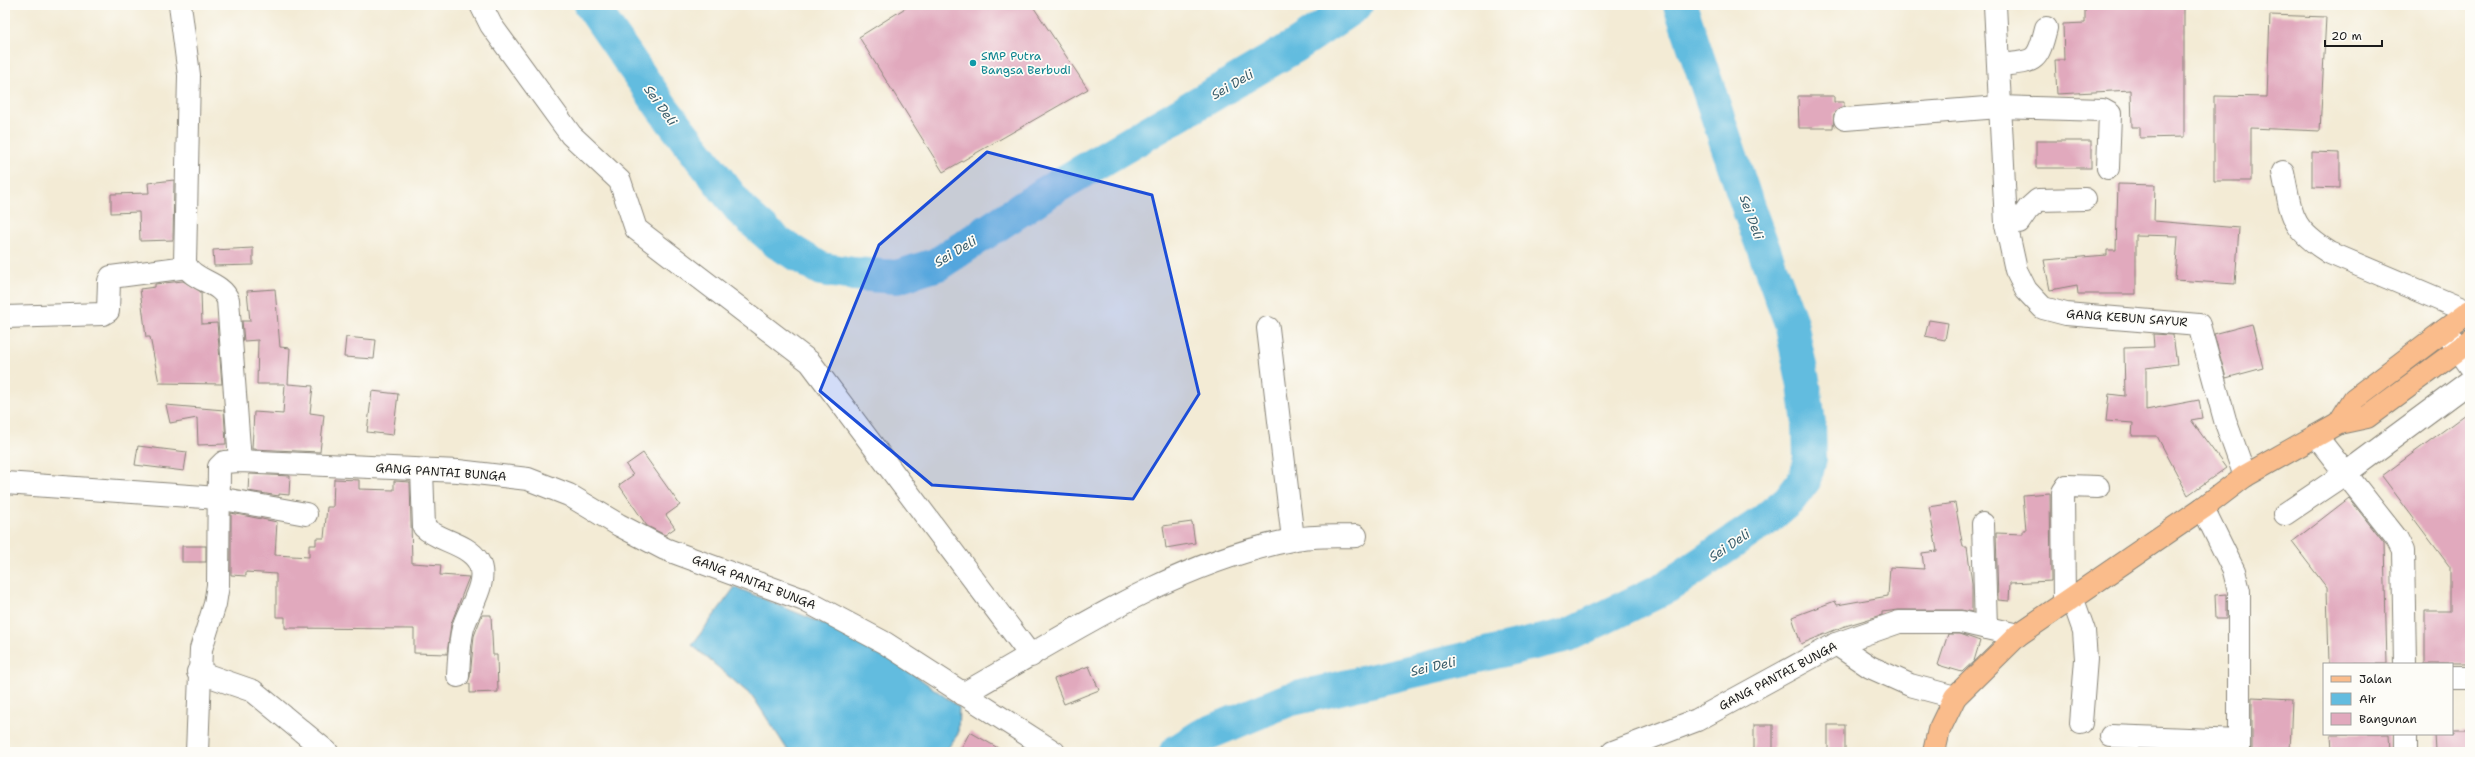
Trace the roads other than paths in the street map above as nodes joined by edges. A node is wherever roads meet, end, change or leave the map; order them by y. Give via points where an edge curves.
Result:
1 (180, 5) edge
2 (481, 5) edge
3 (1995, 5) edge
4 (2046, 28) dead end
5 (1999, 65) junction
6 (1999, 107) junction
7 (1845, 119) dead end
8 (2108, 168) dead end
9 (2283, 172) dead end
10 (2085, 199) dead end
11 (2006, 224) junction
12 (187, 267) junction
13 (2469, 311) edge
14 (5, 316) edge
15 (1268, 328) dead end
16 (2445, 330) junction
17 (2466, 352) edge
18 (2470, 381) edge
19 (2339, 423) junction
20 (2316, 436) junction
21 (240, 461) junction
22 (422, 470) junction
23 (2346, 473) junction
24 (2245, 476) junction
25 (5, 483) edge
26 (2098, 487) dead end
27 (218, 498) junction
28 (2203, 508) junction
29 (306, 514) dead end
30 (2285, 514) dead end
31 (1983, 524) dead end
32 (1356, 536) dead end
33 (1293, 539) junction
34 (2068, 600) junction
35 (1986, 628) junction
36 (2018, 635) junction
37 (1836, 644) junction
38 (1031, 656) junction
39 (2405, 663) edge
40 (198, 672) junction
41 (458, 676) dead end
42 (2453, 678) edge
43 (2470, 678) edge
44 (964, 694) junction
45 (1955, 697) junction
46 (2081, 723) dead end
47 (2406, 735) edge
48 (2111, 736) dead end
49 (2239, 746) edge
50 (197, 752) edge
51 (327, 752) edge
52 (1054, 752) edge
53 (1613, 752) edge
54 (1934, 752) edge
55 (2406, 752) edge

1 - 12 street via 189,75
2 - 38 street via 491,25 571,135 620,181 636,229 810,362
3 - 5 street, GANG KEBUN SAYUR
4 - 5 street via 2038,54 2031,61
5 - 6 street, GANG KEBUN SAYUR
6 - 7 street
6 - 8 street via 2107,111 2110,114
6 - 11 street, GANG KEBUN SAYUR
9 - 13 street via 2292,216 2301,231 2311,240 2330,253
10 - 11 street via 2038,200 2019,222
11 - 24 street, GANG KEBUN SAYUR via 2016,270 2026,290 2043,308 2066,314 2200,325 2225,420
12 - 14 street via 111,277 108,312 103,314
12 - 21 street via 223,291 228,300
13 - 16 main road
15 - 33 street
16 - 17 street
16 - 19 main road via 2354,399
17 - 19 main road via 2367,417
18 - 23 street
19 - 20 main road
20 - 23 street
20 - 24 main road
21 - 22 street, GANG PANTAI BUNGA
21 - 27 street, GANG PANTAI BUNGA via 220,464
22 - 41 street via 424,527 478,561 481,572 479,586 463,628
22 - 44 street, GANG PANTAI BUNGA via 486,473 528,479 570,495 665,549 804,600 886,643
23 - 30 street
23 - 39 street via 2397,539 2403,551
24 - 28 main road
25 - 27 street
26 - 34 street via 2067,486 2063,492
27 - 29 street
27 - 40 street, GANG PANTAI BUNGA via 218,585 201,649
28 - 34 main road
28 - 49 street via 2234,571 2239,591
31 - 35 street
32 - 33 street
33 - 38 street via 1226,557 1126,601
34 - 36 main road
34 - 46 street via 2084,631 2086,659
35 - 36 street, GANG PANTAI BUNGA
35 - 37 street, GANG PANTAI BUNGA via 1961,622 1899,622
36 - 45 main road
37 - 45 street via 1876,670 1910,684
37 - 53 street, GANG PANTAI BUNGA via 1697,720
38 - 44 street
40 - 50 street, GANG PANTAI BUNGA
40 - 51 street via 253,691
42 - 43 street
44 - 52 street, GANG PANTAI BUNGA
45 - 54 main road via 1938,730
47 - 55 street
48 - 49 street

